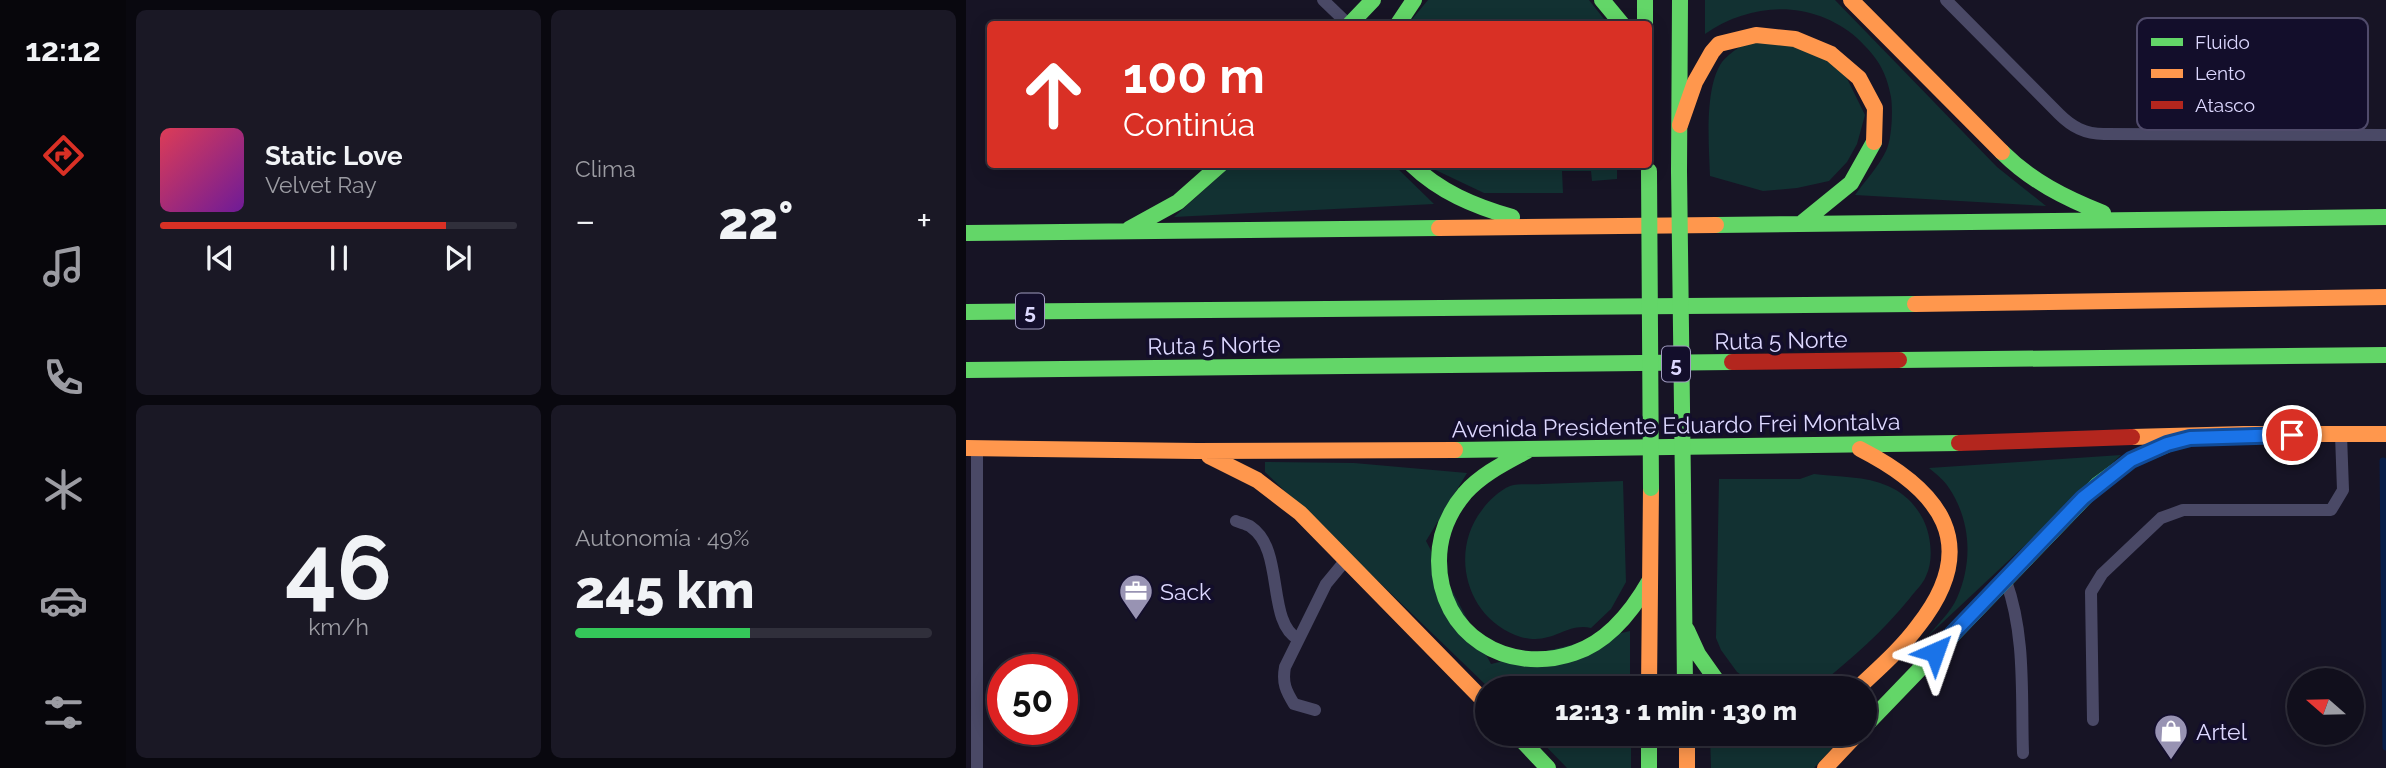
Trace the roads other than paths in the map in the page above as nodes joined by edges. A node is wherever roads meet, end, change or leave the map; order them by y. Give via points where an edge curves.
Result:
1 (1323, 0) edge
2 (1373, 0) edge
3 (1414, 0) edge
4 (1602, 0) edge
5 (1645, 0) edge
6 (1680, 0) edge
7 (1852, 0) edge
8 (1947, 0) edge
9 (1346, 21) edge
10 (1352, 21) edge
11 (1400, 21) edge
12 (1620, 21) edge
13 (1645, 21) edge
14 (1766, 21) dead end
15 (1854, 51) dead end
16 (1680, 125) junction
17 (2386, 135) edge
18 (1216, 168) edge
19 (1415, 168) edge
20 (1648, 168) edge
21 (2386, 217) edge
22 (2122, 219) junction
23 (1803, 222) junction
24 (1545, 225) junction
25 (1124, 231) junction
26 (966, 233) edge
27 (2386, 298) edge
28 (966, 312) edge
29 (2386, 355) edge
30 (966, 370) edge
31 (2386, 434) edge
32 (2341, 435) junction
33 (2190, 438) junction
34 (1855, 446) junction
35 (971, 448) edge
36 (1527, 450) junction
37 (1197, 451) junction
38 (1236, 521) dead end
39 (1346, 559) junction
40 (2005, 578) junction
41 (1650, 580) junction
42 (1684, 620) junction
43 (1298, 639) junction
44 (1650, 676) edge
45 (1685, 676) edge
46 (1714, 676) edge
47 (1870, 676) edge
48 (1475, 692) edge
49 (1315, 710) dead end
50 (1877, 713) edge
51 (2092, 720) dead end
52 (1527, 746) edge
53 (1649, 746) edge
54 (1687, 746) edge
55 (1846, 746) edge
56 (2023, 753) dead end
57 (978, 768) edge
58 (1548, 768) edge
59 (1649, 768) edge
60 (1688, 768) edge
61 (1825, 768) edge

1 - 9 lane
2 - 10 main road
3 - 11 main road
4 - 12 main road
5 - 13 main road
6 - 16 main road
7 - 22 main road via 2021,171 2069,200
8 - 17 lane via 2070,125 2086,132
14 - 16 main road via 1743,27 1718,45 1700,72
15 - 23 main road via 1873,86 1875,137 1850,184
16 - 42 main road, bridge
18 - 25 main road via 1178,202
19 - 24 main road via 1433,184 1478,206
20 - 41 main road, bridge
21 - 22 main road
22 - 23 main road
23 - 24 main road
24 - 25 main road
25 - 26 main road
27 - 28 main road, Ruta 5 Norte / 5
29 - 30 main road, Ruta 5 Norte / 5
31 - 32 main road, Avenida Presidente Eduardo Frei Montalva
32 - 33 main road, Avenida Presidente Eduardo Frei Montalva
32 - 51 lane via 2343,490 2331,510 2183,510 2161,518 2102,574 2091,592
33 - 34 main road, Avenida Presidente Eduardo Frei Montalva
33 - 40 main road via 2131,460 2097,485
34 - 36 main road, Avenida Presidente Eduardo Frei Montalva
34 - 47 main road via 1902,470 1930,495 1945,521 1950,550 1934,605
35 - 37 main road, Avenida Presidente Eduardo Frei Montalva
35 - 57 lane
36 - 37 main road, Avenida Presidente Eduardo Frei Montalva
36 - 41 main road via 1472,485 1444,526 1438,557 1440,587 1466,632 1492,650 1520,658 1560,657 1587,648 1619,623
37 - 39 main road via 1278,493
38 - 43 lane via 1252,527 1264,542 1283,618 1290,635
39 - 43 lane via 1326,584
39 - 48 main road
40 - 50 main road
40 - 56 lane via 2020,641
41 - 44 main road
42 - 45 main road
42 - 46 main road
43 - 49 lane via 1283,680 1294,704
52 - 58 main road
53 - 59 main road
54 - 60 main road
55 - 61 main road

